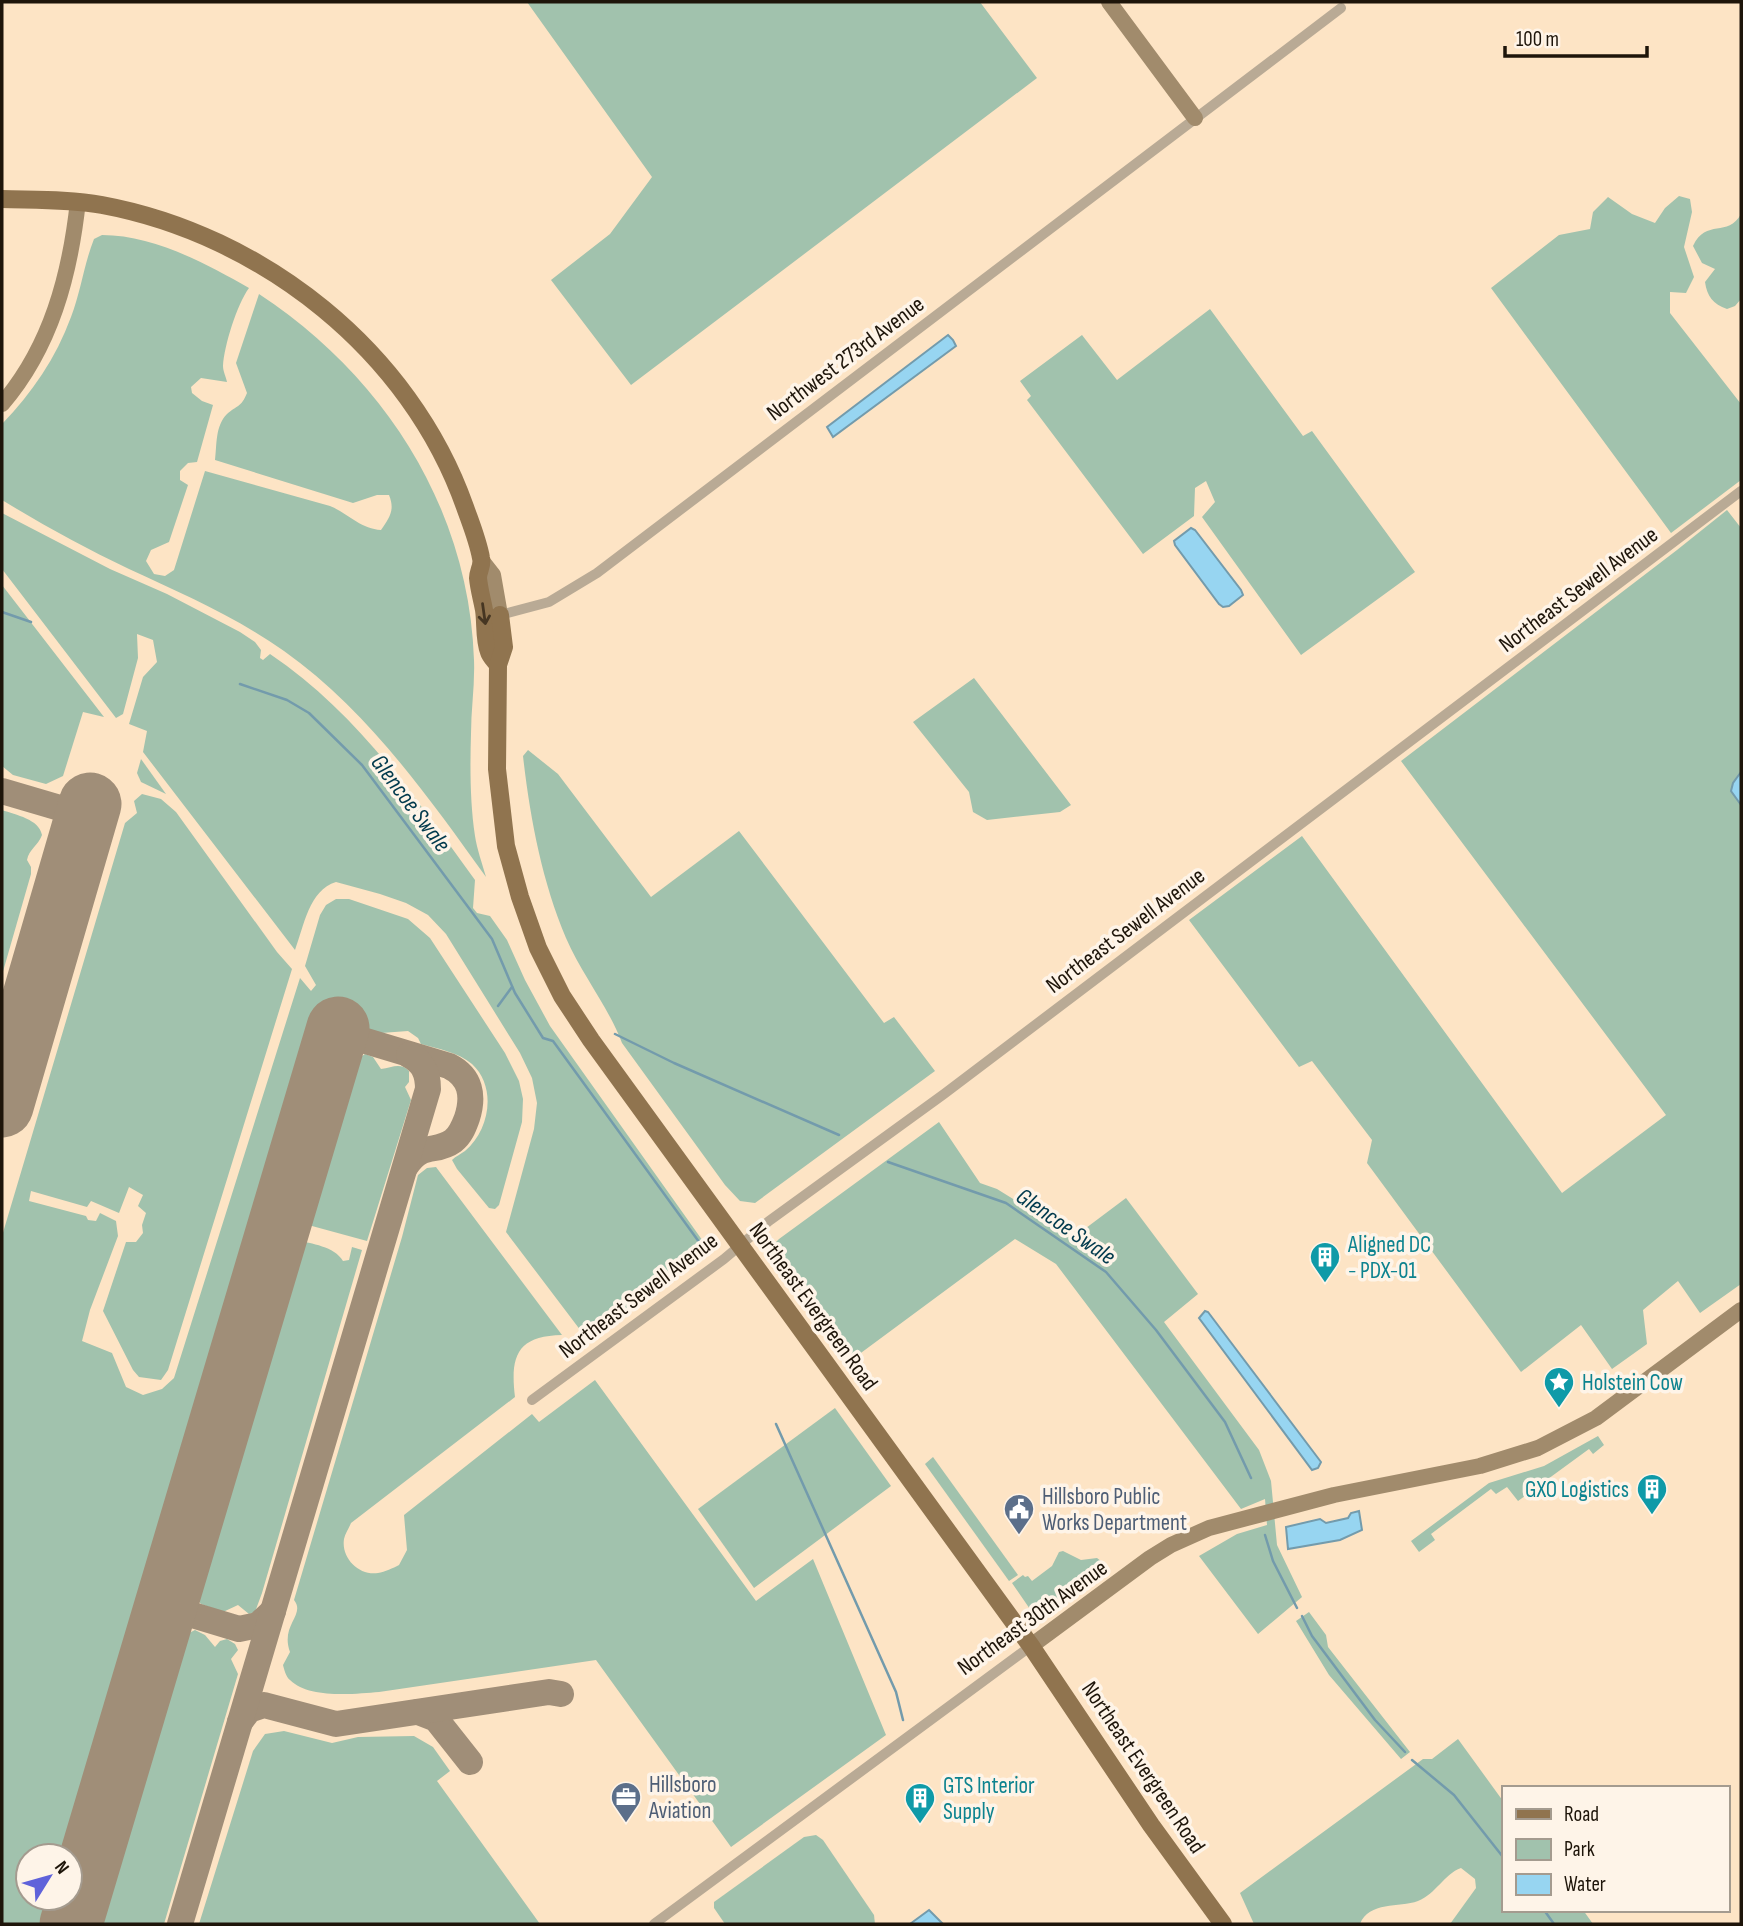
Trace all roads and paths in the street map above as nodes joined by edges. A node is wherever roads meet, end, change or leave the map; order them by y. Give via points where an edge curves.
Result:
1 (1109, 2) edge
2 (1341, 8) dead end
3 (1195, 118) junction
4 (2, 200) edge
5 (78, 201) junction
6 (2, 404) edge
7 (1741, 491) edge
8 (482, 561) junction
9 (500, 615) junction
10 (498, 665) junction
11 (739, 1245) junction
12 (1741, 1310) edge
13 (533, 1400) dead end
14 (1031, 1646) junction
15 (654, 1924) edge
16 (1223, 1924) edge

1 - 3 street
2 - 3 street, Northwest 273rd Avenue
3 - 9 street, Northwest 273rd Avenue via 597,573 549,603
4 - 5 main road, Northeast Evergreen Road
5 - 6 street via 71,257 58,304 35,353
5 - 8 main road, Northeast Evergreen Road via 201,234 235,249 307,295 395,383 435,442 464,503
7 - 11 street, Northeast Sewell Avenue
8 - 9 street, Northeast Evergreen Road via 493,575
8 -> 10 main road, Northeast Evergreen Road via 478,576 489,652
9 - 10 main road, Northeast Evergreen Road via 505,647
10 - 11 main road, Northeast Evergreen Road via 497,769 502,821 512,872 538,948 584,1030
11 - 13 street, Northeast Sewell Avenue
11 - 14 main road, Northeast Evergreen Road
12 - 14 street, Northeast 30th Avenue via 1596,1418 1538,1448 1480,1466 1334,1495 1209,1528 1171,1545
14 - 15 street, Northeast 30th Avenue
14 - 16 main road, Northeast Evergreen Road

